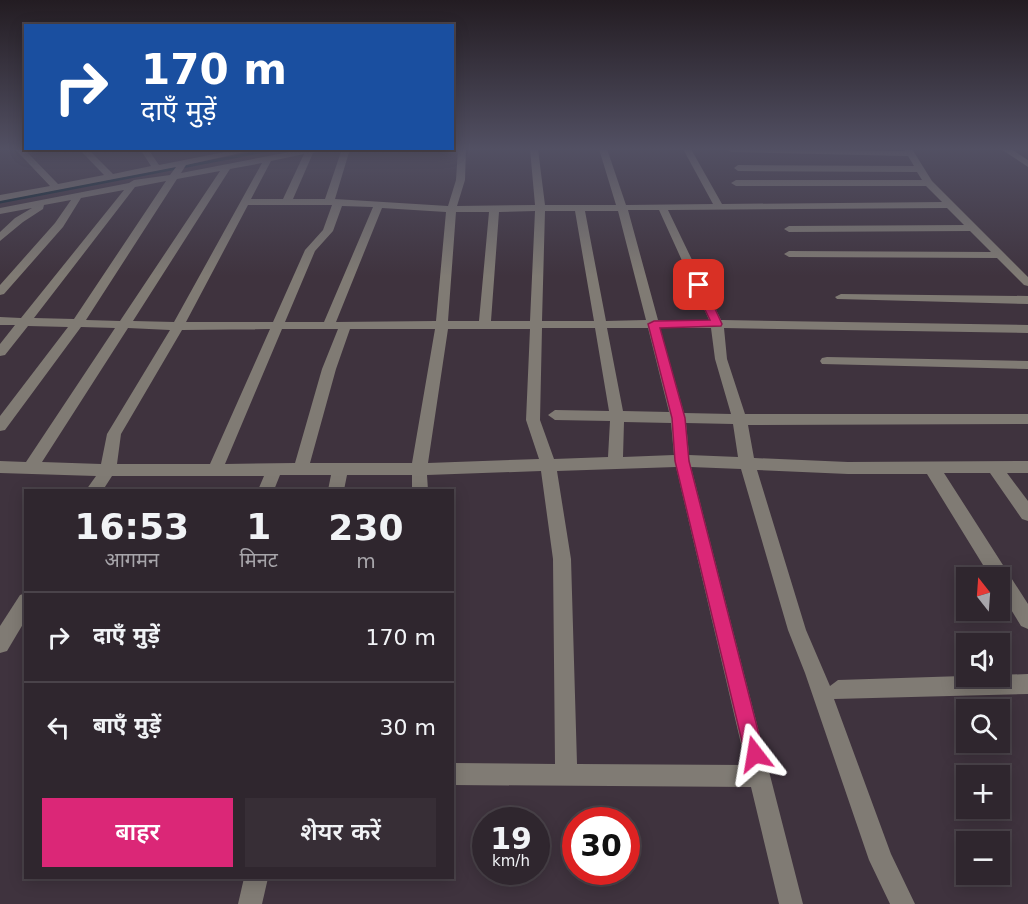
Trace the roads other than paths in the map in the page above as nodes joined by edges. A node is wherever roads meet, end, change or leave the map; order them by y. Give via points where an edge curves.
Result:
1 (35, 191) edge
2 (104, 191) edge
3 (128, 191) edge
4 (165, 191) edge
5 (206, 191) edge
6 (251, 191) edge
7 (292, 191) edge
8 (336, 191) edge
9 (459, 191) edge
10 (538, 191) edge
11 (617, 191) edge
12 (710, 191) edge
13 (935, 191) edge
14 (78, 196) junction
15 (0, 198) edge
16 (50, 201) junction
17 (287, 201) junction
18 (245, 202) junction
19 (333, 202) junction
20 (379, 205) junction
21 (949, 206) junction
22 (494, 207) junction
23 (540, 207) junction
24 (579, 207) junction
25 (622, 207) junction
26 (662, 207) junction
27 (719, 207) junction
28 (451, 209) junction
29 (0, 211) edge
30 (19, 220) junction
31 (0, 223) edge
32 (971, 228) junction
33 (789, 230) dead end
34 (0, 238) edge
35 (789, 254) dead end
36 (997, 255) junction
37 (1028, 284) edge
38 (0, 292) edge
39 (842, 297) dead end
40 (1028, 300) edge
41 (0, 321) edge
42 (26, 321) junction
43 (78, 322) junction
44 (125, 323) junction
45 (442, 324) junction
46 (485, 324) junction
47 (538, 324) junction
48 (600, 324) junction
49 (654, 324) junction
50 (717, 324) junction
51 (178, 326) junction
52 (279, 326) junction
53 (328, 326) junction
54 (345, 327) junction
55 (1028, 329) edge
56 (0, 352) edge
57 (827, 361) dead end
58 (1028, 365) edge
59 (555, 415) dead end
60 (617, 417) junction
61 (678, 418) junction
62 (1028, 419) edge
63 (740, 420) junction
64 (0, 426) edge
65 (615, 461) junction
66 (682, 461) junction
67 (548, 464) junction
68 (747, 464) junction
69 (0, 467) edge
70 (994, 467) junction
71 (1028, 467) edge
72 (30, 468) junction
73 (932, 468) junction
74 (418, 469) junction
75 (107, 470) junction
76 (215, 470) junction
77 (274, 470) junction
78 (301, 470) junction
79 (340, 470) junction
80 (95, 489) edge
81 (266, 489) edge
82 (336, 489) edge
83 (420, 489) edge
84 (1028, 514) edge
85 (24, 604) edge
86 (1028, 620) edge
87 (0, 644) edge
88 (1028, 684) edge
89 (838, 690) dead end
90 (454, 774) edge
91 (567, 775) junction
92 (760, 776) junction
93 (256, 879) edge
94 (250, 904) edge
95 (791, 904) edge
96 (903, 904) edge

1 - 15 street
2 - 14 street
3 - 42 street
4 - 43 street
5 - 44 street
6 - 18 street
7 - 17 street
8 - 19 street
9 - 28 street
10 - 23 street
11 - 25 street
12 - 27 street
13 - 21 street
14 - 16 street
14 - 38 street via 59,225
16 - 29 street
16 - 30 street
17 - 18 street
17 - 19 street
18 - 51 street
19 - 20 street
19 - 52 street via 328,231 310,250
20 - 28 street
20 - 53 street
21 - 27 street
21 - 32 street
22 - 23 street
22 - 28 street
22 - 46 street
23 - 24 street
23 - 47 street
24 - 25 street
24 - 48 street
25 - 26 street
25 - 49 street
26 - 27 street
26 - 50 street
28 - 45 street
30 - 31 street
30 - 34 street
32 - 33 street
32 - 36 street
35 - 36 street
36 - 37 street
39 - 40 street
41 - 42 street
42 - 43 street
42 - 56 street
43 - 44 street
43 - 64 street
44 - 51 street
44 - 72 street
45 - 46 street
45 - 54 street
45 - 74 street
46 - 47 street
47 - 48 street
47 - 67 street via 533,420
48 - 49 street
48 - 60 street
49 - 50 street
49 - 61 street
50 - 55 street
50 - 63 street via 721,359
51 - 52 street
51 - 75 street via 114,434 108,449
52 - 53 street
52 - 76 street
53 - 54 street
54 - 78 street
57 - 58 street
59 - 60 street
60 - 61 street
60 - 65 street
61 - 63 street
61 - 66 street
62 - 63 street
63 - 68 street
65 - 66 street
65 - 67 street
66 - 68 street
66 - 92 street
67 - 74 street
67 - 91 street via 562,559
68 - 73 street
68 - 96 street via 797,630 880,860
69 - 72 street
70 - 71 street
70 - 73 street
70 - 84 street
72 - 75 street
73 - 86 street
74 - 79 street
74 - 83 street
75 - 76 street
75 - 80 street
76 - 77 street
77 - 78 street
77 - 81 street
78 - 79 street
79 - 82 street
85 - 87 street
88 - 89 street
90 - 91 street
91 - 92 street
92 - 95 street
93 - 94 street

